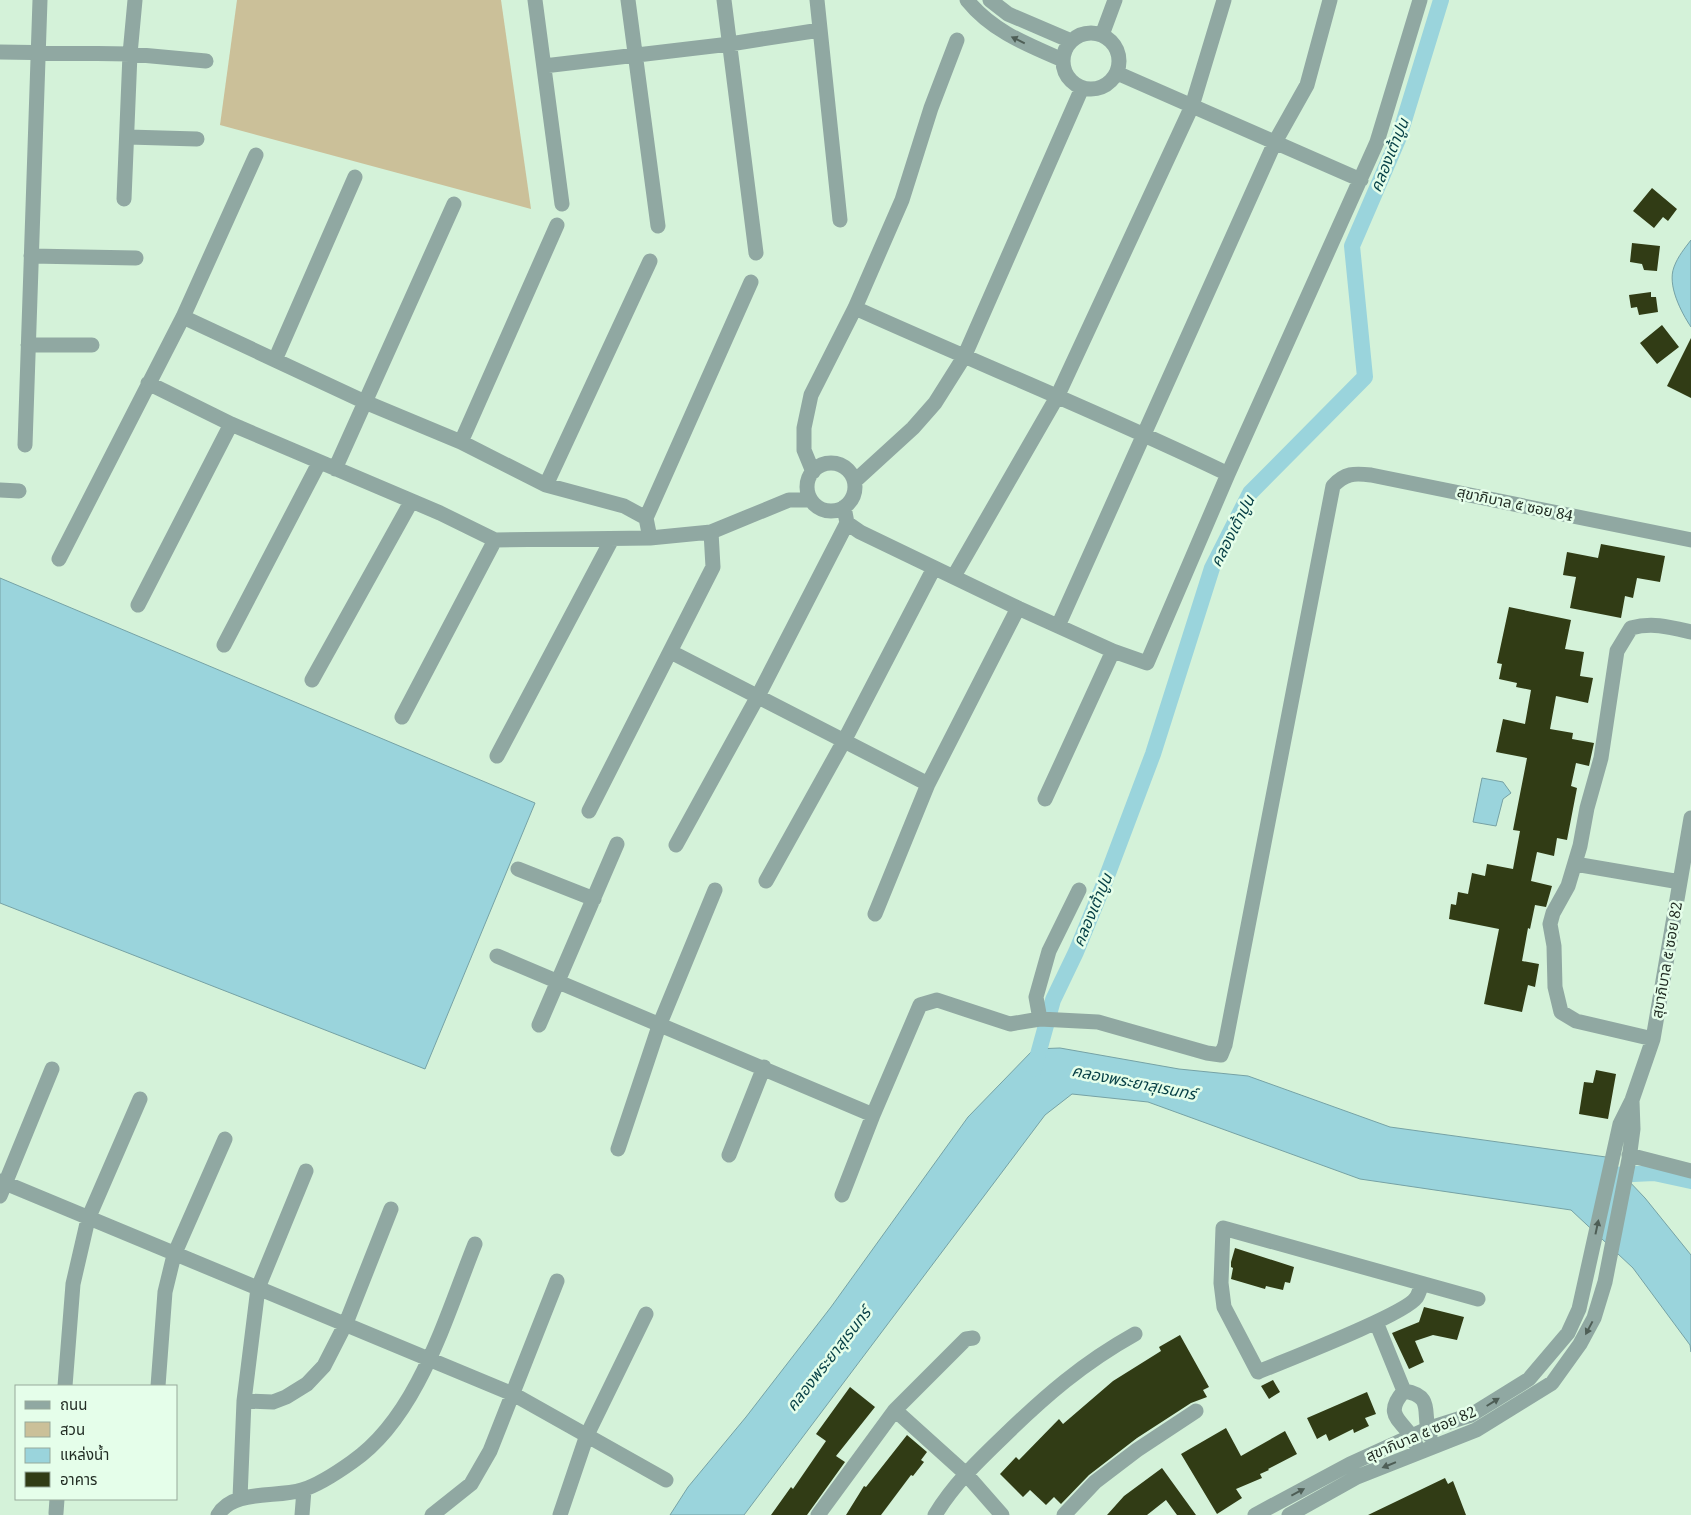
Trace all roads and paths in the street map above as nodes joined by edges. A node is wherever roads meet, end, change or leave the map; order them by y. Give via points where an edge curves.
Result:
1 (40, 0) edge
2 (135, 0) edge
3 (535, 0) edge
4 (628, 0) edge
5 (724, 0) edge
6 (817, 0) edge
7 (967, 0) edge
8 (990, 0) edge
9 (1115, 0) edge
10 (1224, 0) edge
11 (1330, 0) edge
12 (1420, 0) edge
13 (1010, 7) edge
14 (820, 30) junction
15 (1102, 34) junction
16 (956, 40) dead end
17 (1071, 41) junction
18 (730, 44) junction
19 (0, 52) edge
20 (38, 53) junction
21 (130, 54) junction
22 (635, 55) junction
23 (1063, 60) junction
24 (206, 61) dead end
25 (544, 66) junction
26 (1117, 73) junction
27 (1082, 88) junction
28 (1192, 106) junction
29 (128, 137) junction
30 (197, 139) dead end
31 (1275, 142) junction
32 (256, 155) dead end
33 (355, 177) dead end
34 (1361, 180) junction
35 (124, 199) dead end
36 (454, 204) dead end
37 (562, 204) dead end
38 (840, 220) dead end
39 (557, 225) dead end
40 (658, 226) dead end
41 (756, 253) dead end
42 (30, 256) junction
43 (136, 258) dead end
44 (650, 261) dead end
45 (750, 282) dead end
46 (855, 308) junction
47 (183, 317) junction
48 (92, 344) dead end
49 (28, 345) junction
50 (964, 357) junction
51 (275, 360) junction
52 (148, 382) junction
53 (1057, 397) junction
54 (365, 402) junction
55 (231, 424) junction
56 (1146, 434) junction
57 (461, 442) junction
58 (26, 445) dead end
59 (319, 463) junction
60 (335, 469) junction
61 (813, 472) junction
62 (1228, 474) junction
63 (855, 481) junction
64 (546, 485) junction
65 (0, 490) edge
66 (19, 491) dead end
67 (811, 500) junction
68 (411, 502) junction
69 (844, 507) junction
70 (646, 518) junction
71 (846, 523) junction
72 (711, 532) junction
73 (612, 538) junction
74 (650, 538) junction
75 (495, 540) junction
76 (1691, 540) edge
77 (59, 559) dead end
78 (934, 568) junction
79 (954, 576) junction
80 (138, 605) dead end
81 (1018, 608) junction
82 (1058, 626) junction
83 (1691, 632) edge
84 (224, 645) dead end
85 (1112, 651) junction
86 (671, 652) junction
87 (312, 680) dead end
88 (758, 696) junction
89 (402, 717) dead end
90 (844, 741) junction
91 (497, 756) dead end
92 (928, 784) junction
93 (1045, 799) dead end
94 (589, 811) dead end
95 (1691, 818) edge
96 (617, 844) dead end
97 (676, 845) dead end
98 (1575, 864) junction
99 (518, 869) dead end
100 (766, 881) dead end
101 (1680, 882) junction
102 (715, 890) dead end
103 (1079, 890) dead end
104 (594, 899) junction
105 (875, 914) dead end
106 (497, 956) dead end
107 (557, 981) junction
108 (1048, 1020) junction
109 (539, 1025) dead end
110 (659, 1026) junction
111 (1653, 1038) junction
112 (764, 1067) junction
113 (52, 1070) dead end
114 (140, 1099) dead end
115 (1632, 1100) junction
116 (873, 1115) junction
117 (224, 1138) dead end
118 (618, 1148) dead end
119 (729, 1155) dead end
120 (1629, 1157) junction
121 (306, 1171) dead end
122 (1691, 1171) edge
123 (1, 1187) edge
124 (842, 1195) dead end
125 (391, 1209) dead end
126 (88, 1219) junction
127 (475, 1244) dead end
128 (174, 1254) junction
129 (557, 1281) dead end
130 (1422, 1284) junction
131 (258, 1288) junction
132 (1478, 1299) dead end
133 (646, 1314) dead end
134 (1376, 1322) junction
135 (346, 1323) junction
136 (1134, 1334) dead end
137 (973, 1338) dead end
138 (429, 1357) junction
139 (65, 1385) edge
140 (158, 1385) edge
141 (1404, 1391) junction
142 (513, 1394) junction
143 (244, 1401) junction
144 (895, 1410) junction
145 (1196, 1411) dead end
146 (1427, 1428) junction
147 (587, 1435) junction
148 (1413, 1436) junction
149 (1435, 1446) junction
150 (1419, 1453) junction
151 (966, 1474) junction
152 (666, 1480) dead end
153 (304, 1490) junction
154 (240, 1498) junction
155 (1264, 1513) edge
156 (218, 1515) edge
157 (302, 1515) edge
158 (432, 1515) edge
159 (560, 1515) edge
160 (818, 1515) edge
161 (935, 1515) edge
162 (1002, 1515) edge
163 (1064, 1515) edge
164 (1288, 1515) edge

1 - 20 street
2 - 21 street
3 - 25 street
4 - 22 street
5 - 18 street
6 - 14 street
23 -> 7 street via 999,31
8 - 13 street
9 - 15 street
10 - 28 street
11 - 31 street via 1307,85
12 - 34 street via 1388,111
13 - 17 street
14 - 18 street
14 - 38 street
15 - 17 street via 1081,34
15 - 26 street via 1117,49
16 - 46 street via 902,200
17 - 23 street
18 - 22 street
18 - 41 street
19 - 20 street
20 - 21 street
20 - 42 street
21 - 24 street
21 - 29 street
22 - 25 street
22 - 40 street
23 - 27 street via 1067,77
25 - 37 street
26 - 27 street via 1106,86
26 - 28 street
27 - 50 street
28 - 31 street
28 - 53 street
29 - 30 street
29 - 35 street
31 - 34 street
31 - 56 street
32 - 47 street
33 - 51 street
34 - 62 street
36 - 54 street
39 - 57 street
42 - 43 street
42 - 49 street
44 - 64 street
45 - 70 street
46 - 50 street
46 - 61 street via 811,395 804,428 804,450
47 - 51 street
47 - 52 street
48 - 49 street
49 - 58 street
50 - 53 street
50 - 63 street via 935,403 913,428
51 - 54 street
52 - 55 street
52 - 77 street
53 - 56 street
53 - 79 street
54 - 57 street
54 - 60 street
55 - 59 street
55 - 80 street
56 - 62 street
56 - 82 street
57 - 64 street
59 - 60 street
59 - 84 street
60 - 68 street
61 - 63 street via 826,464 840,465 852,474
61 - 67 street via 808,486
62 - 85 street via 1147,663
63 - 69 street via 854,496
64 - 70 street via 624,506
65 - 66 street
67 - 69 street via 816,506 830,511
67 - 72 street via 789,500
68 - 75 street
68 - 87 street
69 - 71 street
70 - 74 street
71 - 78 street
71 - 88 street
72 - 74 street
72 - 86 street via 713,567
73 - 74 street
73 - 75 street
73 - 91 street
75 - 89 street
76 - 108 street, สุขาภิบาล ๕ ซอย 84 via 1371,474 1351,473 1340,478 1333,486 1227,1038 1221,1055 1098,1022
78 - 79 street
78 - 90 street
79 - 81 street
81 - 82 street
81 - 92 street
82 - 85 street
83 - 98 street via 1655,624 1642,625 1631,628 1617,651 1601,758
85 - 93 street
86 - 88 street
86 - 94 street
88 - 90 street
88 - 97 street
90 - 92 street
90 - 100 street
92 - 105 street
95 - 101 street, สุขาภิบาล ๕ ซอย 82
96 - 104 street
98 - 101 street
98 - 111 street via 1550,924 1554,946 1554,987 1561,1012 1576,1022
99 - 104 street
101 - 111 street, สุขาภิบาล ๕ ซอย 82
102 - 110 street
103 - 108 street via 1049,951 1036,997
104 - 107 street
106 - 107 street
107 - 109 street
107 - 110 street
108 - 116 street via 1010,1024 937,1000 920,1005
110 - 112 street
110 - 118 street
111 - 115 street, สุขาภิบาล ๕ ซอย 82
112 - 116 street
112 - 119 street
113 - 123 street
114 - 126 street
115 - 120 street, สุขาภิบาล ๕ ซอย 82 via 1633,1129
146 -> 115 street, สุขาภิบาล ๕ ซอย 82 via 1471,1415 1529,1379 1568,1333 1579,1308 1620,1124
116 - 124 street
117 - 128 street
120 - 122 street
120 -> 149 street, สุขาภิบาล ๕ ซอย 82 via 1604,1282 1594,1318 1580,1344 1552,1383 1476,1430
121 - 131 street
123 - 126 street
125 - 135 street
126 - 128 street
126 - 139 street via 73,1284
127 - 138 street
128 - 131 street
128 - 140 street via 166,1292
129 - 142 street
130 - 132 street
130 - 134 street via 1416,1298 1409,1304
130 - 134 street via 1223,1228 1221,1283 1224,1307 1258,1372
131 - 135 street
131 - 143 street
133 - 147 street
134 - 141 street
135 - 138 street
135 - 143 street via 324,1366 307,1384 273,1402
136 - 151 street via 1050,1391
137 - 144 street via 966,1339
138 - 142 street
138 - 153 street via 409,1400 383,1437 352,1462
141 - 146 street via 1417,1393 1426,1404
141 - 148 street via 1396,1400 1393,1412 1398,1422
142 - 147 street
142 - 158 street via 490,1451 470,1484
143 - 154 street
144 - 151 street
144 - 160 street
145 - 163 street via 1095,1482
146 - 148 street, สุขาภิบาล ๕ ซอย 82
146 - 149 street
147 - 152 street
147 - 159 street
148 - 150 street
155 -> 148 street, สุขาภิบาล ๕ ซอย 82 via 1350,1464
149 - 150 street, สุขาภิบาล ๕ ซอย 82
150 -> 164 street, สุขาภิบาล ๕ ซอย 82 via 1358,1477
151 - 161 street
151 - 162 street
153 - 154 street
153 - 157 street
154 - 156 street via 223,1507

